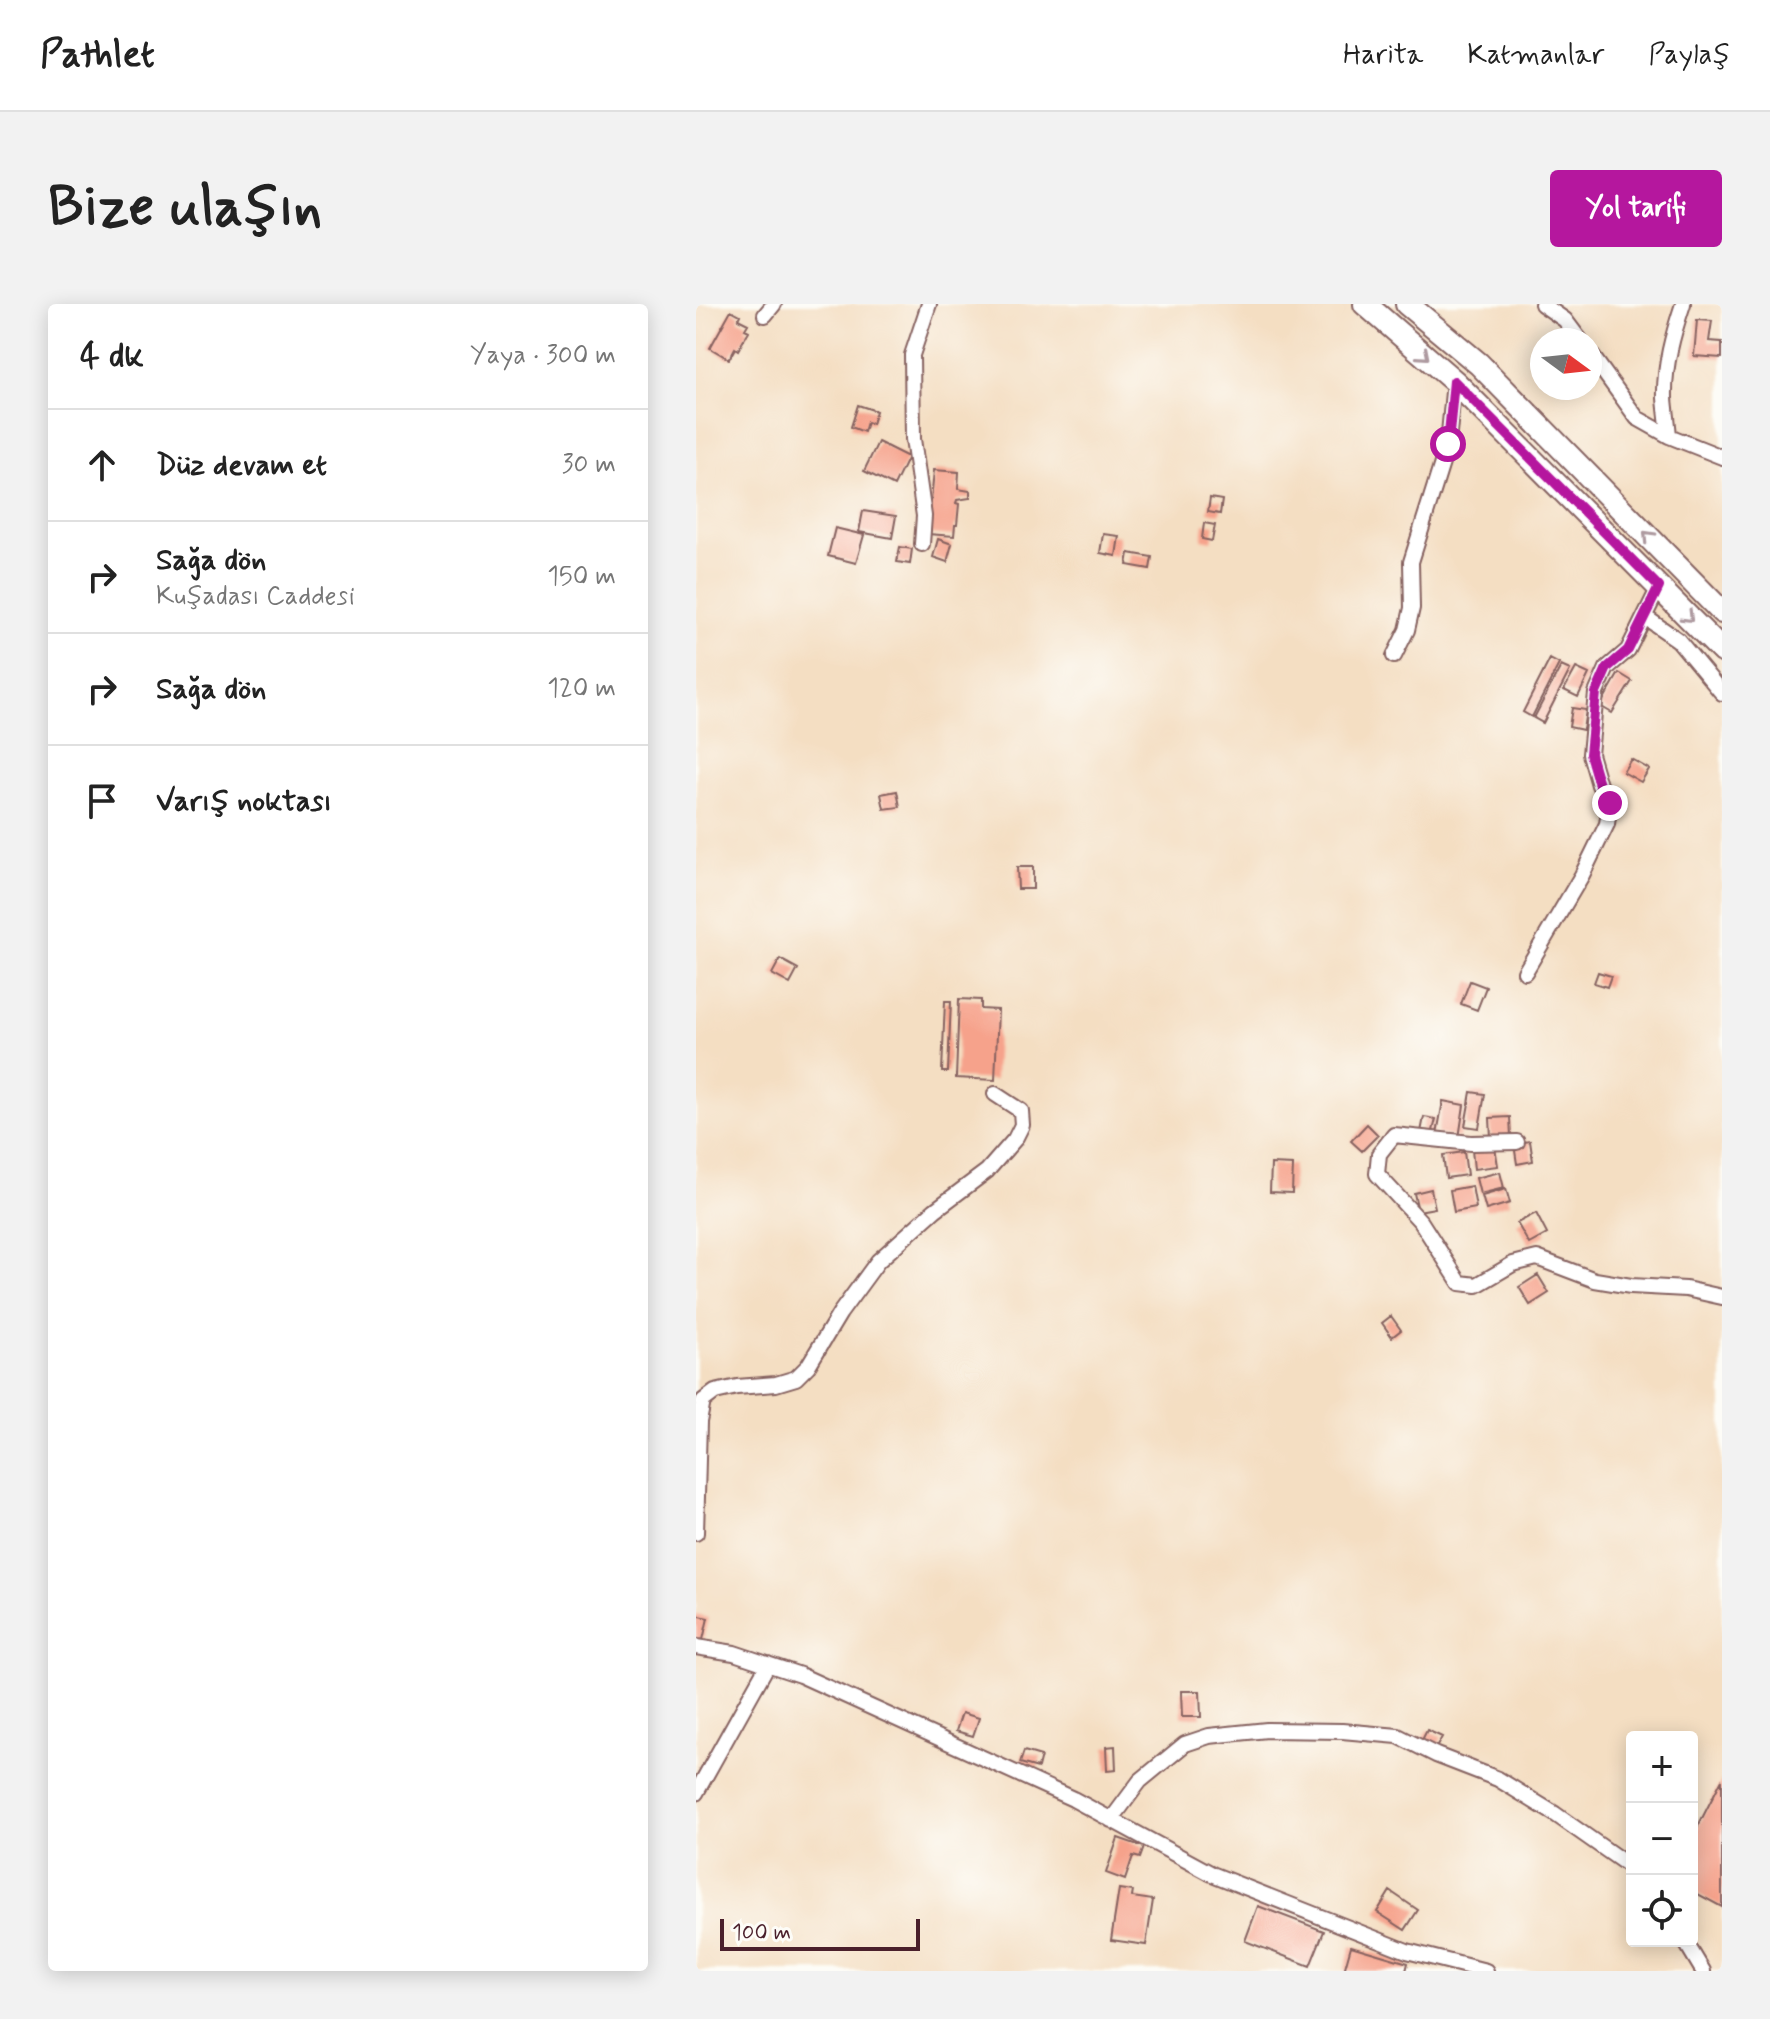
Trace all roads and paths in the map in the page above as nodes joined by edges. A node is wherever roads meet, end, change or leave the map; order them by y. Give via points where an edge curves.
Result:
1 (929, 304) edge
2 (1365, 304) edge
3 (1407, 304) edge
4 (1542, 304) edge
5 (1683, 304) edge
6 (1571, 328) edge
7 (1602, 370) edge
8 (1454, 381) junction
9 (1669, 436) junction
10 (1722, 457) edge
11 (922, 544) dead end
12 (1659, 587) junction
13 (1722, 612) edge
14 (1645, 617) junction
15 (1722, 651) edge
16 (1394, 656) dead end
17 (1722, 693) edge
18 (1525, 972) dead end
19 (995, 1094) dead end
20 (1517, 1142) dead end
21 (1722, 1297) edge
22 (696, 1533) edge
23 (696, 1647) edge
24 (768, 1664) junction
25 (696, 1793) edge
26 (1111, 1820) junction
27 (1626, 1864) edge
28 (1689, 1947) edge
29 (1486, 1971) edge
30 (1703, 1971) edge

1 - 11 street via 912,355
2 -> 8 main road
13 -> 3 main road via 1479,364
4 - 6 street
5 - 9 street via 1668,365
7 - 9 street via 1637,418
8 - 12 main road
8 - 16 street via 1448,444 1411,562 1412,608
9 - 10 street
12 - 14 street
12 -> 15 main road
14 - 17 street via 1678,640
14 - 18 street via 1628,650 1607,668 1596,693 1590,754 1610,803 1607,824
19 - 22 street via 1021,1111 1015,1139 987,1171 878,1261 808,1366 796,1378 715,1392 703,1401
20 - 21 street via 1394,1135 1379,1154 1377,1174 1421,1222 1460,1283 1477,1285 1513,1264 1537,1258 1595,1280
23 - 24 street
24 - 25 street
24 - 26 street
26 - 27 street via 1140,1781 1185,1744 1267,1730 1342,1731 1398,1736 1498,1779
26 - 29 street via 1212,1874 1407,1951
28 - 30 street

